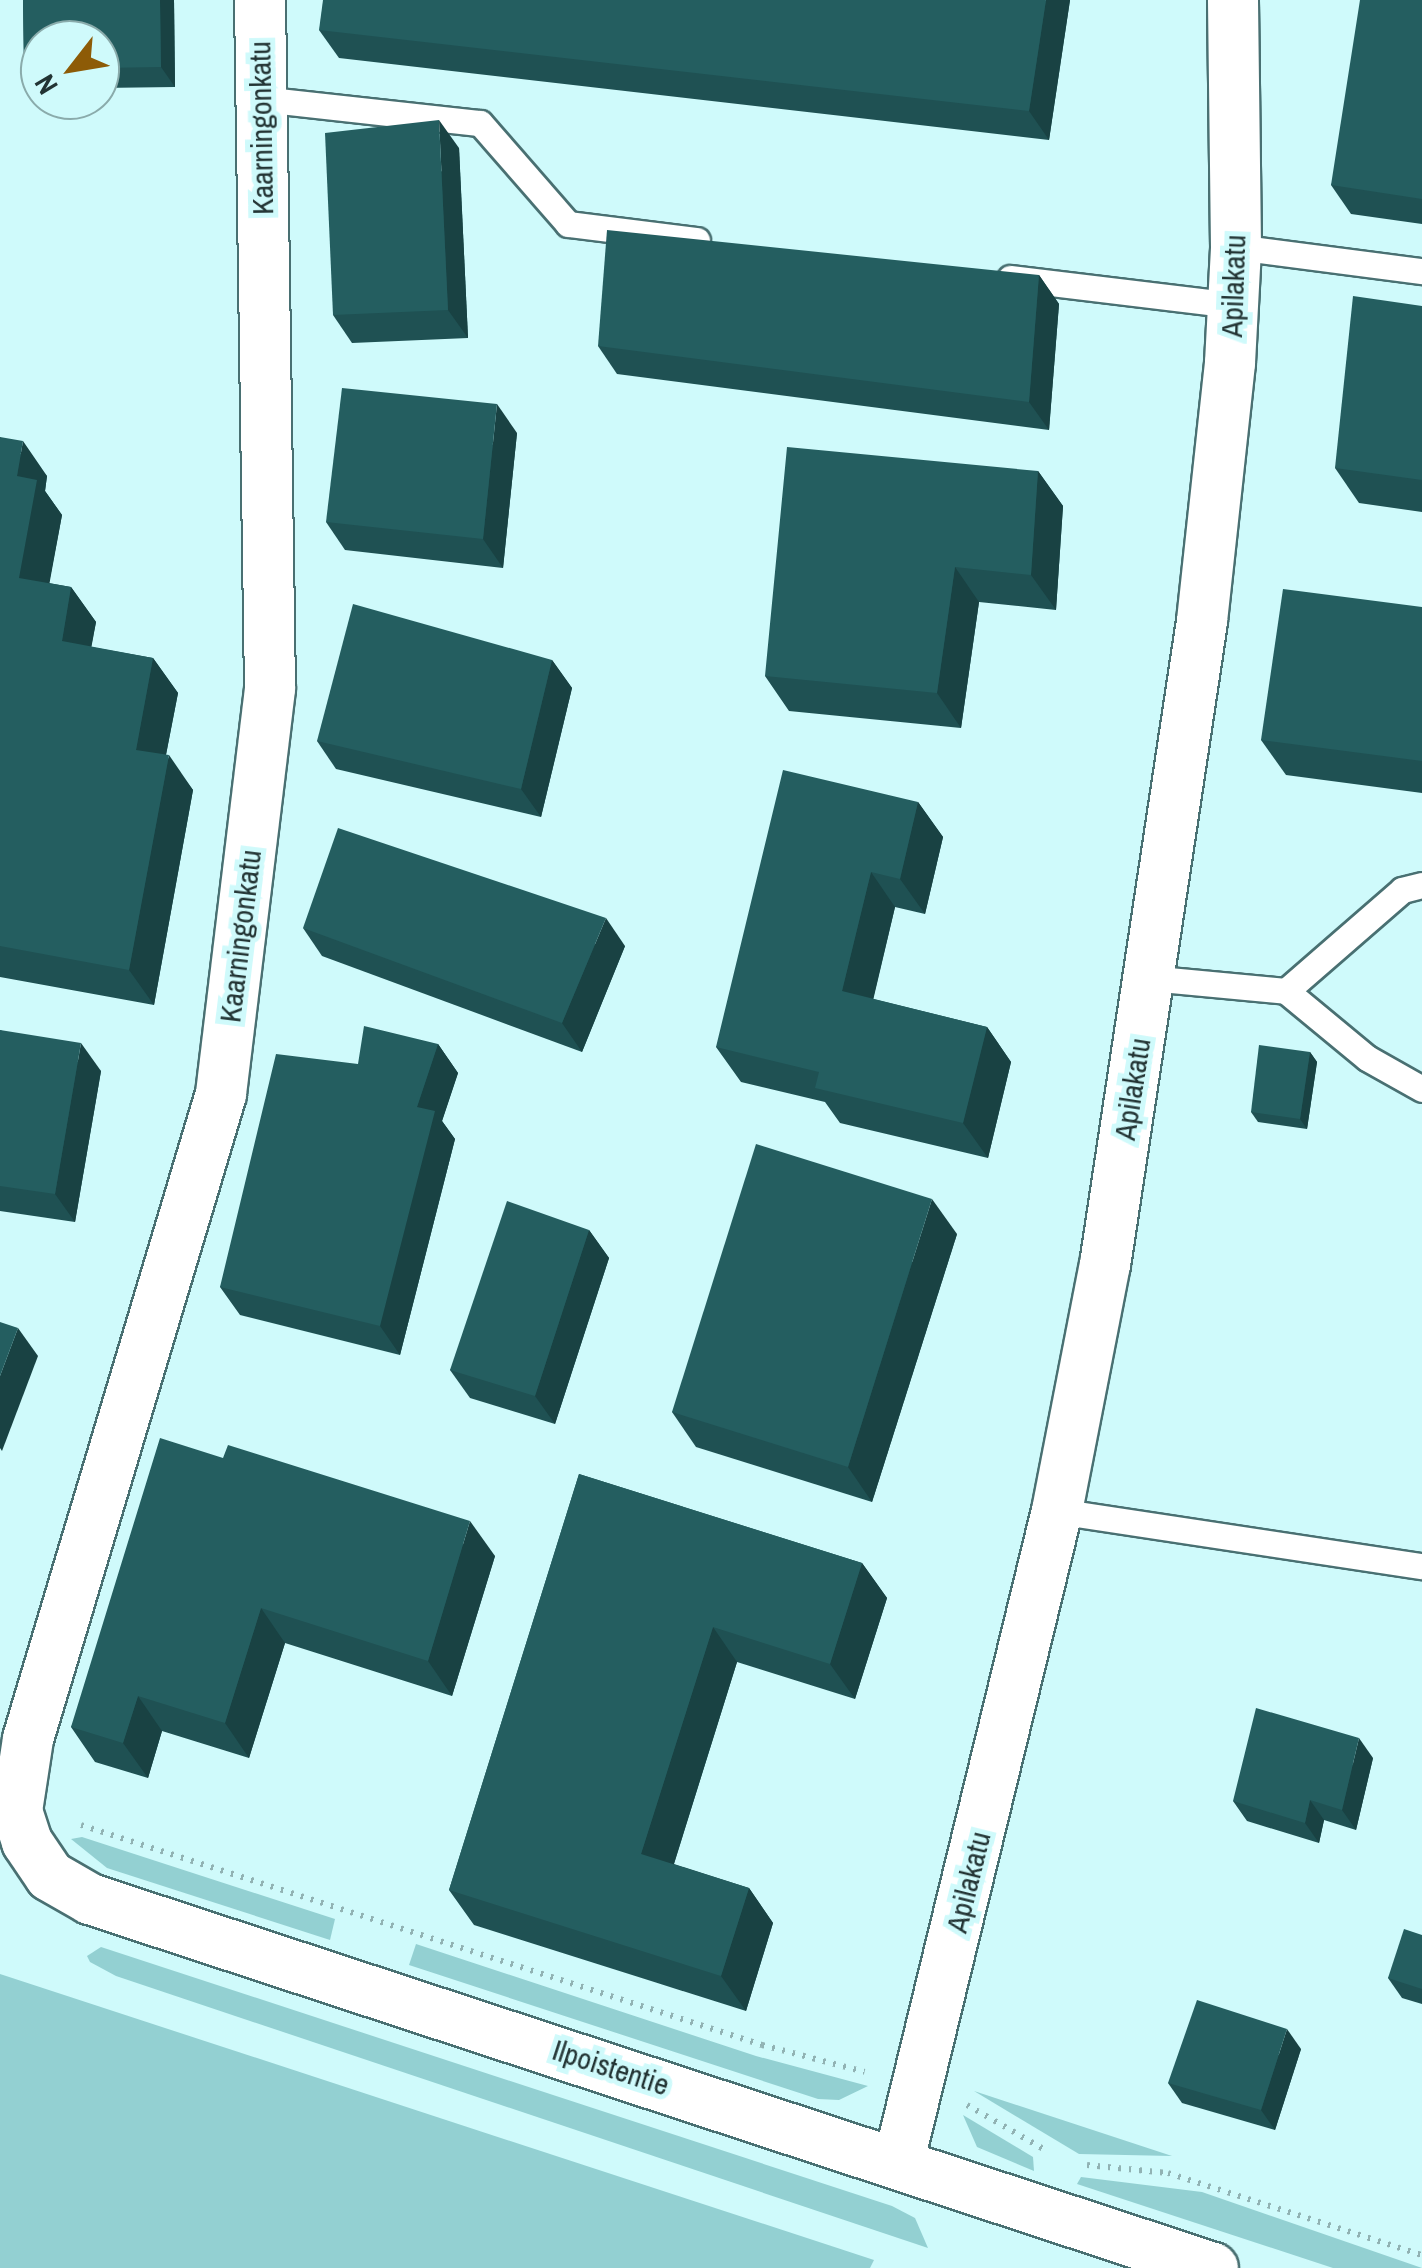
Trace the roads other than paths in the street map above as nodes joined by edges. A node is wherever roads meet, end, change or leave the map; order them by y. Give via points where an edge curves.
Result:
1 (260, 0) edge
2 (1233, 0) edge
3 (261, 99) junction
4 (724, 244) edge
5 (1236, 247) junction
6 (1422, 272) edge
7 (979, 274) edge
8 (1233, 305) junction
9 (1422, 886) edge
10 (1149, 978) junction
11 (1286, 991) junction
12 (1422, 1089) edge
13 (1057, 1511) junction
14 (1422, 1566) edge
15 (48, 1834) joint
16 (899, 2160) junction
17 (1213, 2268) edge

1 - 3 street, Kaarningonkatu
2 - 5 street, Apilakatu
3 - 4 lane via 480,123 568,224
3 - 15 street, Kaarningonkatu via 270,688 221,1094 28,1738 17,1811
5 - 6 lane
5 - 8 street, Apilakatu
7 - 8 lane
8 - 10 street, Apilakatu via 1202,622
9 - 11 lane via 1402,890
10 - 11 lane
10 - 13 street, Apilakatu via 1105,1265
11 - 12 lane via 1367,1058
13 - 14 lane
13 - 16 street, Apilakatu
15 - 16 street, Ilpoistentie via 50,1876 90,1898
16 - 17 street, Ilpoistentie

